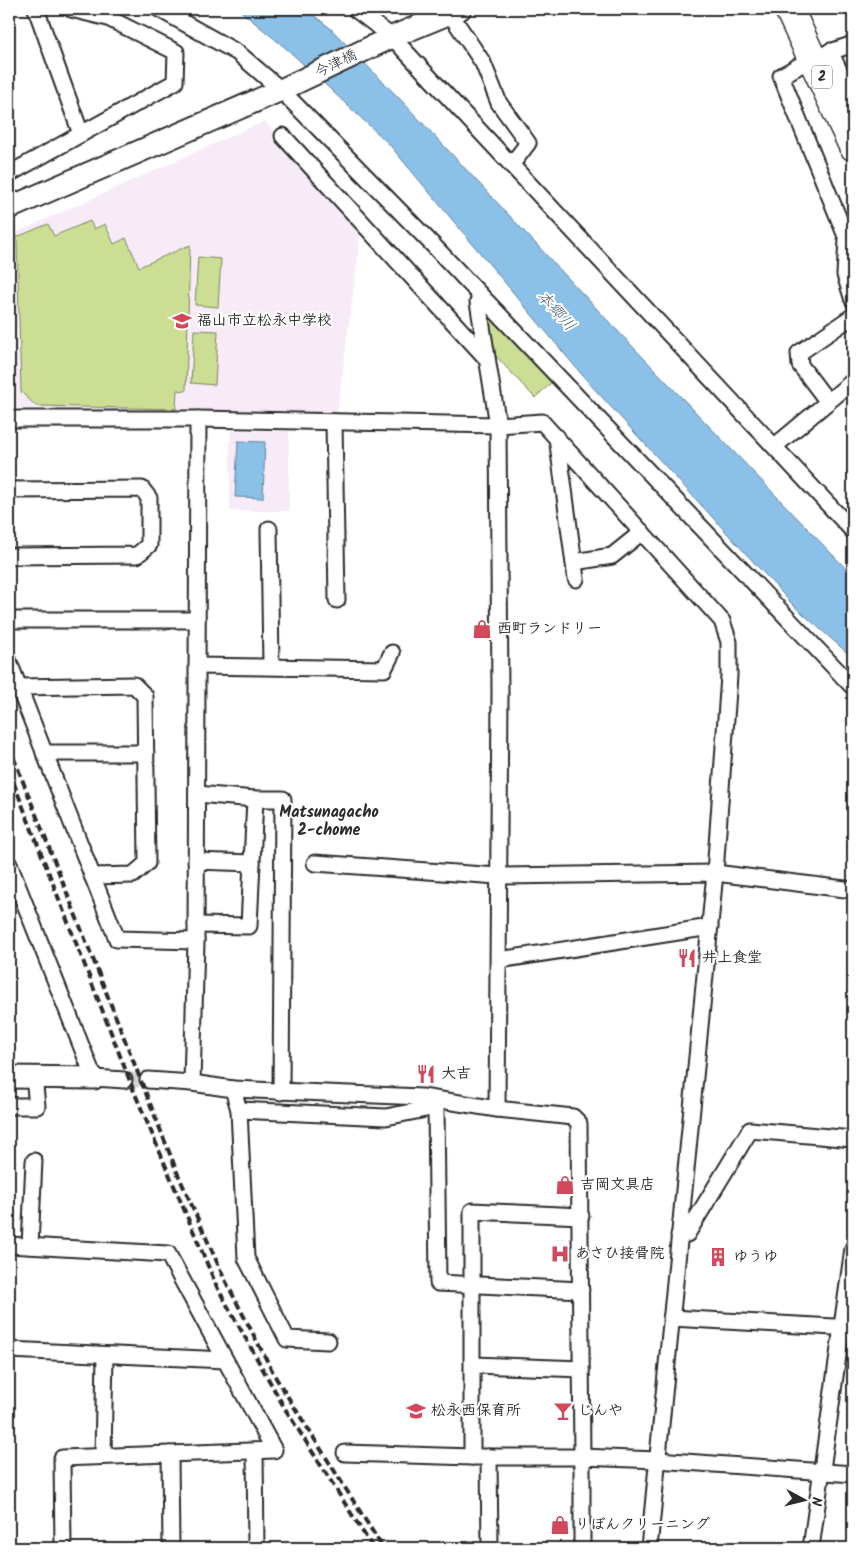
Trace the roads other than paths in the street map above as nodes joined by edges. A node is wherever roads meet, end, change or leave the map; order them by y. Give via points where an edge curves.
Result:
1 (36, 9) edge
2 (72, 9) edge
3 (159, 9) edge
4 (355, 9) edge
5 (789, 9) edge
6 (453, 10) edge
7 (388, 39) junction
8 (853, 44) edge
9 (821, 54) junction
10 (284, 89) junction
11 (853, 100) edge
12 (81, 134) junction
13 (282, 136) dead end
14 (853, 146) edge
15 (512, 164) junction
16 (9, 174) edge
17 (9, 208) edge
18 (480, 295) junction
19 (853, 300) edge
20 (853, 316) edge
21 (487, 359) junction
22 (853, 381) edge
23 (828, 402) junction
24 (9, 419) edge
25 (198, 419) junction
26 (334, 422) junction
27 (498, 425) junction
28 (557, 437) junction
29 (775, 446) junction
30 (9, 490) edge
31 (269, 529) dead end
32 (853, 531) edge
33 (642, 532) junction
34 (9, 556) edge
35 (574, 562) junction
36 (576, 579) dead end
37 (337, 600) dead end
38 (9, 620) edge
39 (197, 620) junction
40 (392, 653) dead end
41 (9, 662) edge
42 (197, 666) junction
43 (271, 666) junction
44 (19, 687) junction
45 (853, 688) edge
46 (44, 753) junction
47 (146, 753) junction
48 (197, 794) junction
49 (255, 798) junction
50 (196, 861) junction
51 (252, 863) junction
52 (315, 863) dead end
53 (9, 864) edge
54 (715, 873) junction
55 (92, 876) junction
56 (498, 876) junction
57 (853, 890) edge
58 (196, 925) junction
59 (710, 927) junction
60 (196, 941) junction
61 (499, 960) junction
62 (9, 1077) edge
63 (34, 1077) junction
64 (94, 1078) junction
65 (124, 1080) tunnel mouth
66 (148, 1080) tunnel mouth
67 (192, 1083) junction
68 (233, 1089) junction
69 (280, 1092) junction
70 (437, 1104) junction
71 (9, 1106) edge
72 (497, 1109) junction
73 (239, 1110) junction
74 (853, 1139) edge
75 (34, 1161) dead end
76 (581, 1216) junction
77 (679, 1235) junction
78 (9, 1245) edge
79 (30, 1246) junction
80 (853, 1248) edge
81 (474, 1284) junction
82 (581, 1290) junction
83 (671, 1318) junction
84 (848, 1328) edge
85 (328, 1341) dead end
86 (9, 1350) edge
87 (105, 1355) junction
88 (225, 1360) junction
89 (473, 1366) junction
90 (581, 1369) junction
91 (255, 1451) junction
92 (345, 1453) dead end
93 (170, 1454) junction
94 (103, 1456) junction
95 (472, 1457) junction
96 (489, 1457) junction
97 (582, 1457) junction
98 (657, 1460) junction
99 (822, 1472) junction
100 (853, 1474) edge
101 (63, 1548) edge
102 (171, 1548) edge
103 (256, 1548) edge
104 (490, 1548) edge
105 (582, 1548) edge
106 (649, 1548) edge
107 (811, 1548) edge

1 - 12 street
2 - 12 street via 108,18 176,52 174,82
3 - 10 street via 238,53
4 - 7 street
5 - 9 highway, 2
6 - 7 street, 今津橋
6 - 15 street via 483,63 499,103 528,142
7 - 10 street, 今津橋
7 - 15 street
8 - 9 street
9 - 11 street
9 - 14 highway, 2
9 - 19 street via 781,76 847,239 845,275
10 - 17 street, 今津橋
10 - 18 street via 436,238
12 - 16 street
13 - 21 street
15 - 29 street
18 - 21 street via 478,302
18 - 45 street
20 - 23 street via 799,353 800,365
21 - 27 street
22 - 23 street
23 - 29 street
24 - 25 street
25 - 26 street
25 - 39 street
26 - 27 street
26 - 37 street
27 - 28 street via 542,422
27 - 56 street
28 - 33 street
28 - 35 street
29 - 32 street
30 - 34 street via 142,489 150,498 150,545 137,555
31 - 43 street
33 - 35 street via 612,556
33 - 54 street via 722,621 729,642
35 - 36 street
38 - 39 street
39 - 42 street
40 - 43 street via 384,669
41 - 44 street
42 - 43 street
42 - 48 street
44 - 46 street
44 - 47 street via 134,685 145,696
46 - 47 street
46 - 55 street
47 - 55 street via 147,863 134,875
48 - 49 street
48 - 50 street
49 - 51 street
49 - 69 street via 283,799
50 - 51 street
50 - 58 street
51 - 58 street via 249,926
52 - 56 street
53 - 64 street
54 - 56 street
54 - 57 street
54 - 59 street
55 - 60 street via 117,939
56 - 61 street
58 - 60 street
59 - 61 street
59 - 77 street
60 - 67 street
61 - 72 street
62 - 63 street
63 - 64 street
63 - 71 street via 37,1106
64 - 65 street
66 - 67 street
67 - 68 street
68 - 69 street
68 - 73 street
69 - 70 street via 422,1097
70 - 72 street
70 - 73 street via 386,1117
70 - 81 street via 438,1283
72 - 76 street via 573,1117 579,1123
73 - 85 street via 246,1258 287,1338
74 - 77 street via 750,1130 687,1234
75 - 79 street
76 - 81 street via 472,1212
76 - 82 street
77 - 83 street
78 - 79 street
79 - 88 street via 168,1254
80 - 84 street
81 - 82 street
81 - 89 street
82 - 90 street
83 - 84 street
83 - 98 street
84 - 99 street
86 - 87 street
87 - 88 street
87 - 94 street
88 - 91 street via 274,1450
89 - 90 street
89 - 95 street
90 - 97 street
91 - 93 street
91 - 103 street
92 - 95 street
93 - 94 street
93 - 102 street
94 - 101 street via 62,1458
95 - 96 street
96 - 97 street
96 - 104 street
97 - 98 street
97 - 105 street
98 - 99 street
98 - 106 street
99 - 100 street
99 - 107 street

